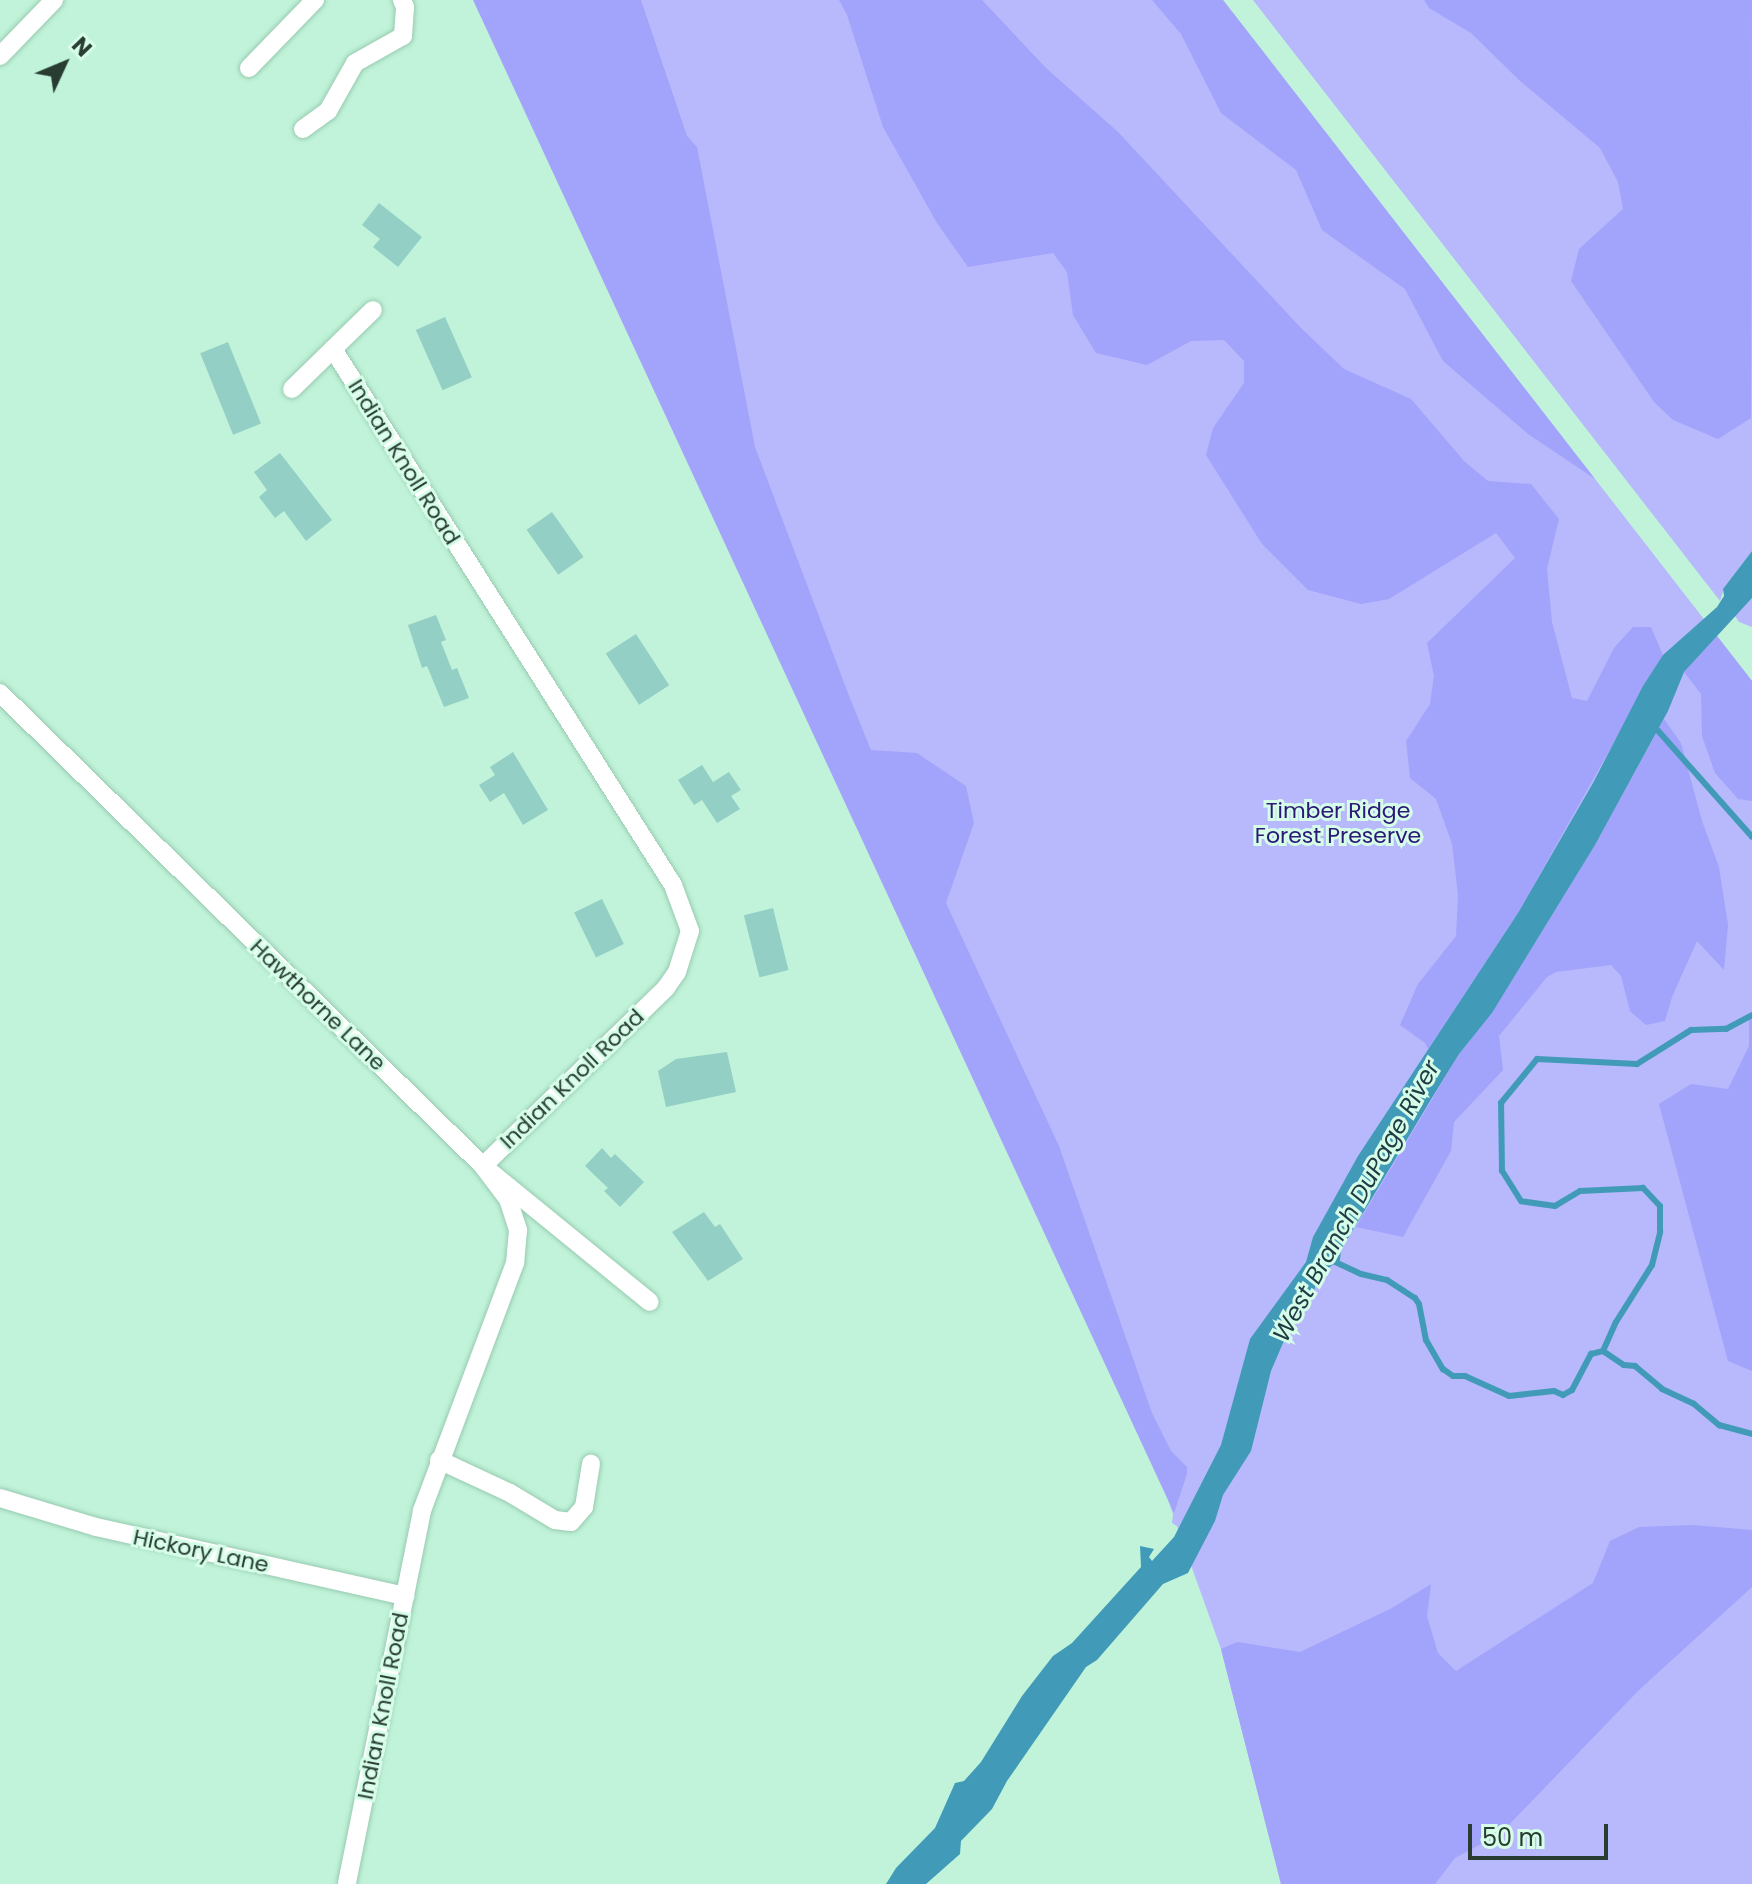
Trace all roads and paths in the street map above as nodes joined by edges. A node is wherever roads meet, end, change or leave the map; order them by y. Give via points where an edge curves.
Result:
1 (54, 0) edge
2 (315, 0) edge
3 (402, 0) edge
4 (0, 56) edge
5 (249, 68) dead end
6 (303, 129) dead end
7 (373, 310) dead end
8 (333, 349) junction
9 (292, 389) dead end
10 (0, 693) edge
11 (483, 1166) junction
12 (650, 1302) dead end
13 (439, 1460) junction
14 (591, 1464) dead end
15 (0, 1498) edge
16 (405, 1596) junction
17 (347, 1884) edge

1 - 4 street
2 - 5 street
3 - 6 street via 403,36 355,63 328,111
7 - 8 street
8 - 9 street
8 - 11 street, Indian Knoll Road via 673,885 690,931 666,988
10 - 11 street, Hawthorne Lane
11 - 12 street, Hawthorne Lane
11 - 13 street, Indian Knoll Road via 508,1199 518,1230 515,1263
13 - 14 street via 555,1520 571,1522 584,1507
13 - 16 street, Indian Knoll Road via 422,1511
15 - 16 street, Hickory Lane via 96,1527
16 - 17 street, Indian Knoll Road

